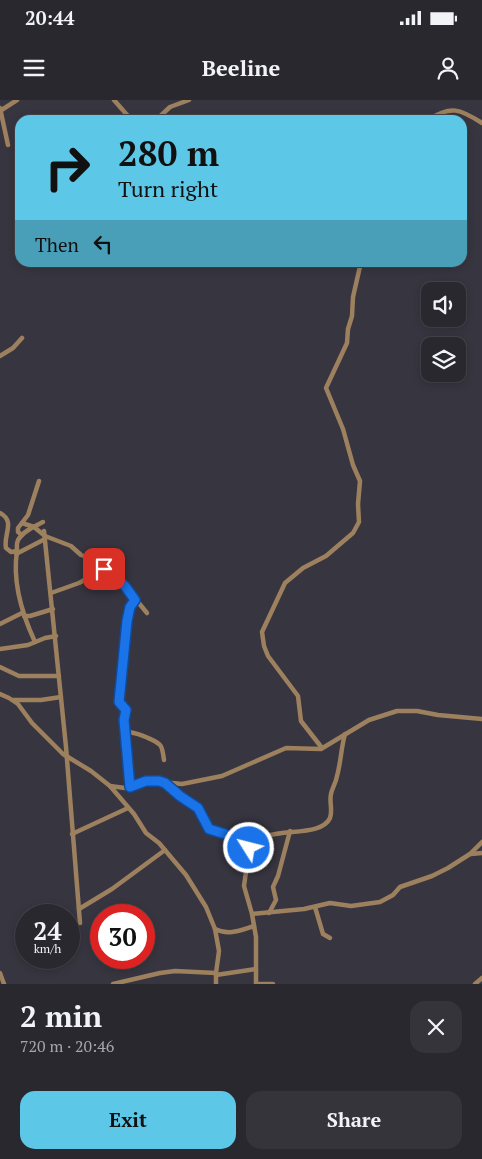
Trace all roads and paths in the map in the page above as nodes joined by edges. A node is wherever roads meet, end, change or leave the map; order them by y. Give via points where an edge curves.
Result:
1 (17, 100) edge
2 (114, 100) edge
3 (189, 100) edge
4 (0, 110) edge
5 (127, 115) edge
6 (162, 115) edge
7 (436, 115) edge
8 (482, 123) edge
9 (8, 145) dead end
10 (360, 267) edge
11 (22, 338) dead end
12 (0, 356) edge
13 (39, 481) dead end
14 (0, 513) edge
15 (43, 522) dead end
16 (22, 523) junction
17 (34, 527) junction
18 (22, 535) junction
19 (44, 535) junction
20 (16, 552) junction
21 (104, 569) junction
22 (51, 593) junction
23 (135, 600) junction
24 (53, 609) junction
25 (147, 613) dead end
26 (23, 614) junction
27 (0, 624) edge
28 (56, 636) junction
29 (35, 642) junction
30 (0, 648) edge
31 (0, 667) edge
32 (59, 676) junction
33 (0, 694) edge
34 (61, 697) junction
35 (14, 700) junction
36 (482, 719) edge
37 (126, 732) junction
38 (345, 734) junction
39 (322, 748) junction
40 (66, 756) junction
41 (164, 760) dead end
42 (162, 782) junction
43 (110, 786) junction
44 (130, 787) junction
45 (128, 808) junction
46 (290, 831) junction
47 (72, 834) junction
48 (258, 839) junction
49 (244, 840) junction
50 (482, 842) edge
51 (249, 847) junction
52 (165, 850) junction
53 (482, 853) edge
54 (470, 854) junction
55 (79, 904) edge
56 (315, 907) junction
57 (80, 908) edge
58 (269, 913) junction
59 (252, 914) junction
60 (254, 926) junction
61 (215, 929) junction
62 (330, 938) dead end
63 (256, 969) junction
64 (0, 972) edge
65 (216, 974) junction
66 (482, 978) edge
67 (4, 984) edge
68 (113, 984) edge
69 (216, 984) edge
70 (273, 984) edge
71 (475, 984) edge

1 - 4 street
2 - 5 street
3 - 6 street via 171,107
4 - 9 street
7 - 8 street via 453,110
10 - 39 street via 347,343 326,388 360,481 359,522 353,533 326,556 303,568 285,583 262,632 266,651 298,696 301,721
11 - 12 street via 9,352
13 - 16 street via 30,511
14 - 20 street via 8,521 6,548
15 - 17 street
16 - 17 street
16 - 18 street via 17,530
17 - 18 street
17 - 19 street
18 - 20 street via 17,541
19 - 20 street
19 - 21 street via 71,546
19 - 22 street
20 - 26 street via 15,573
21 - 22 street
21 - 23 street via 125,586
22 - 24 street
23 - 25 street
23 - 37 street via 127,621 119,696 126,710
24 - 26 street via 30,616
24 - 28 street
26 - 27 street
26 - 29 street
28 - 29 street
28 - 32 street
29 - 30 street
31 - 32 street via 19,676
32 - 34 street
33 - 35 street
34 - 35 street
34 - 40 street
35 - 40 street
36 - 38 street via 397,711 371,719
37 - 41 street via 159,742
37 - 44 street
38 - 39 street
38 - 46 street via 329,819 319,828
39 - 42 street via 286,748 225,775 184,784
40 - 43 street
40 - 47 street
42 - 44 street via 146,781
42 - 49 street via 197,807 211,830
43 - 44 street
43 - 45 street
45 - 47 street
45 - 52 street via 146,833
46 - 48 street
46 - 58 street via 273,888 276,900
47 - 55 street
48 - 49 street
48 - 51 street
49 - 51 street
50 - 54 street
51 - 59 street via 244,886
52 - 57 street
52 - 61 street via 202,899
53 - 54 street
54 - 56 street via 440,872 400,887 380,902 351,906 330,903
56 - 58 street
56 - 62 street via 323,934
58 - 59 street
59 - 60 street
60 - 61 street via 230,933
60 - 63 street
61 - 65 street via 220,951
63 - 65 street
63 - 70 street via 256,984
64 - 67 street
65 - 68 street via 175,971
65 - 69 street
66 - 71 street

